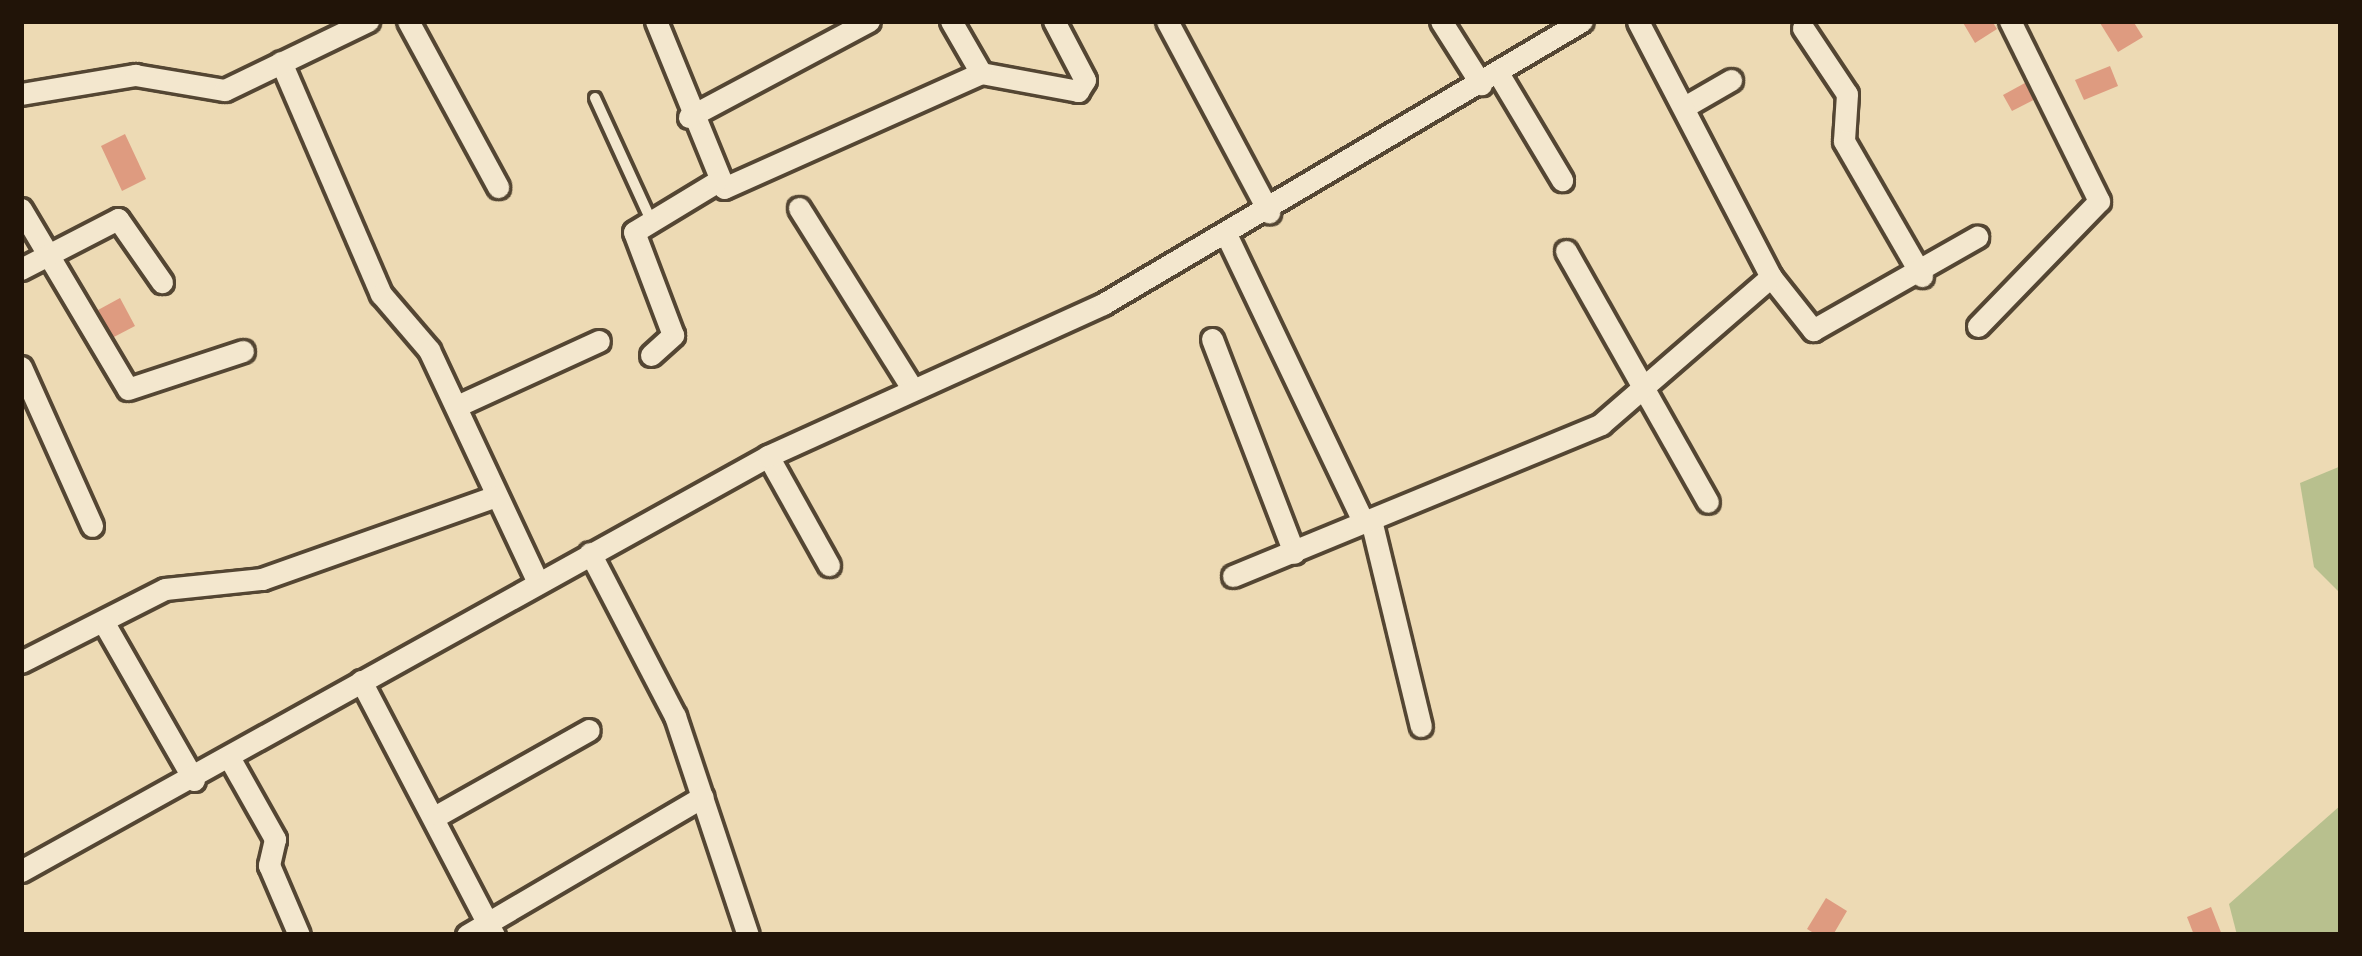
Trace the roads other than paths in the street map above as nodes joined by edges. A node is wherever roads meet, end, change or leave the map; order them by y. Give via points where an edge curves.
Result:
1 (368, 21) edge
2 (408, 21) edge
3 (869, 21) edge
4 (951, 21) edge
5 (1054, 21) edge
6 (1167, 21) edge
7 (1441, 21) edge
8 (1638, 21) edge
9 (2010, 21) edge
10 (664, 24) edge
11 (1568, 25) edge
12 (1803, 28) dead end
13 (281, 62) junction
14 (981, 73) junction
15 (1489, 79) junction
16 (1731, 80) dead end
17 (21, 94) edge
18 (595, 98) dead end
19 (1686, 106) junction
20 (689, 117) junction
21 (1562, 180) dead end
22 (715, 182) junction
23 (498, 187) dead end
24 (799, 208) dead end
25 (21, 209) edge
26 (1269, 212) junction
27 (648, 214) junction
28 (1226, 234) junction
29 (1977, 237) dead end
30 (1566, 251) dead end
31 (46, 252) junction
32 (21, 269) edge
33 (1922, 276) junction
34 (1771, 277) junction
35 (162, 282) dead end
36 (1978, 326) dead end
37 (1212, 338) dead end
38 (599, 341) dead end
39 (243, 351) dead end
40 (651, 355) dead end
41 (21, 368) edge
42 (912, 388) junction
43 (1644, 390) junction
44 (457, 406) junction
45 (768, 456) junction
46 (496, 496) junction
47 (1708, 502) dead end
48 (1368, 522) junction
49 (92, 526) dead end
50 (590, 553) junction
51 (1294, 553) junction
52 (830, 566) dead end
53 (1233, 576) dead end
54 (537, 581) junction
55 (104, 623) junction
56 (21, 662) edge
57 (361, 681) junction
58 (1421, 726) dead end
59 (589, 730) dead end
60 (230, 759) junction
61 (194, 780) junction
62 (702, 797) junction
63 (438, 814) junction
64 (21, 871) edge
65 (490, 929) edge
66 (299, 935) edge
67 (467, 935) edge
68 (748, 935) edge

1 - 13 street
2 - 23 street
3 - 20 street
4 - 14 street
5 - 14 street via 1085,80 1078,91
6 - 26 street
7 - 15 street
8 - 19 street
9 - 36 street via 2099,201
10 - 20 street
11 - 15 street
12 - 33 street via 1847,94 1844,142
13 - 17 street via 225,90 112,75
13 - 44 street via 382,294
14 - 22 street via 777,173
15 - 21 street
15 - 26 street
16 - 19 street
18 - 27 lane
19 - 34 street
20 - 22 street
22 - 27 street
24 - 42 street
25 - 31 street
26 - 28 street
27 - 40 street via 635,246 673,339
28 - 42 street
28 - 48 street
29 - 33 street
30 - 43 street
31 - 32 street
31 - 35 street via 118,219
31 - 39 street via 128,389
33 - 34 street via 1814,330
34 - 43 street via 1693,336
37 - 51 street
38 - 44 street
41 - 49 street
42 - 45 street
43 - 47 street
43 - 48 street via 1601,424
44 - 46 street
45 - 50 street
45 - 52 street
46 - 54 street
46 - 55 street via 262,579 165,589
48 - 51 street
48 - 58 street
50 - 54 street
50 - 62 street via 675,716
51 - 53 street
54 - 57 street
55 - 56 street
55 - 61 street
57 - 60 street
57 - 63 street
59 - 63 street
60 - 61 street
60 - 66 street via 275,839 269,866
61 - 64 street
62 - 65 street
62 - 68 street
63 - 65 street
65 - 67 street

